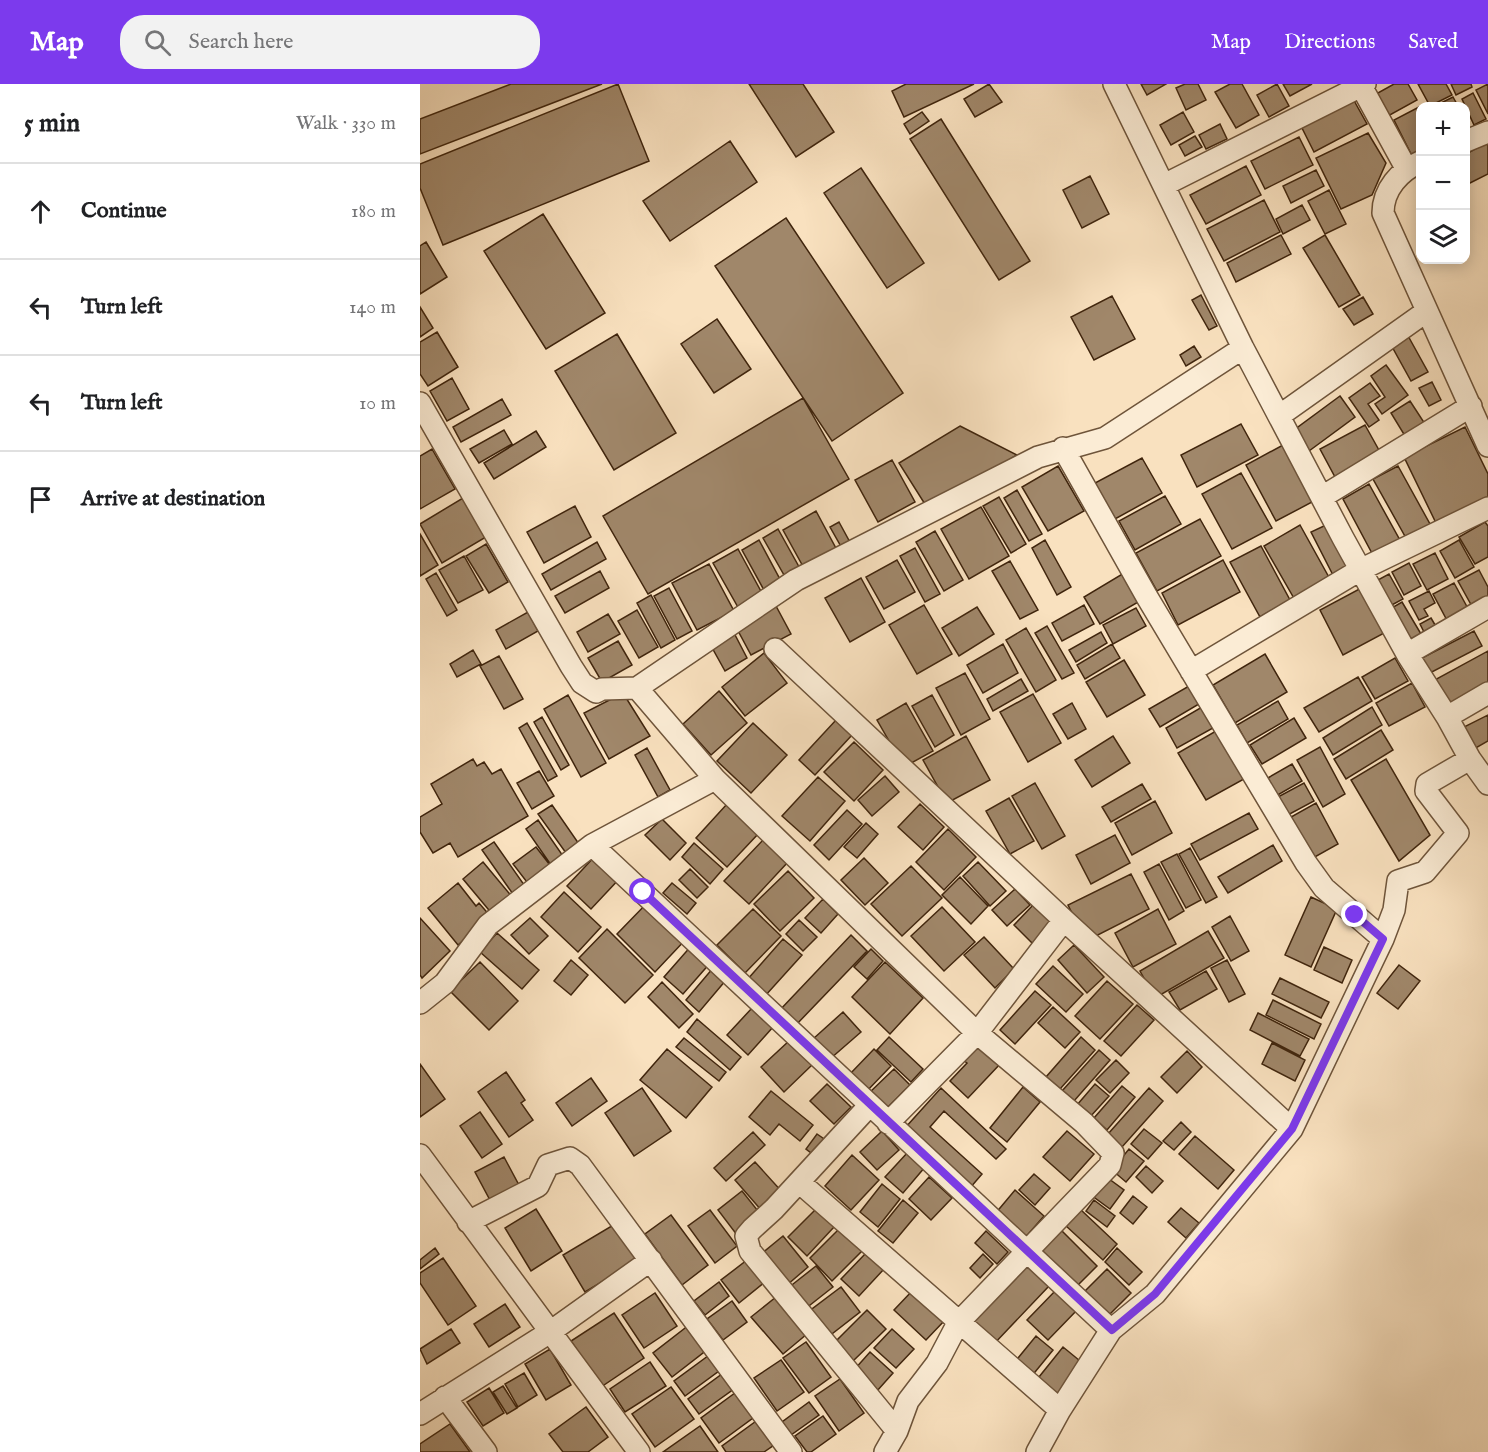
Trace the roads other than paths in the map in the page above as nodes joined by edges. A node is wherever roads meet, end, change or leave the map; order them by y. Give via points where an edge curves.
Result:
1 (1114, 84) edge
2 (1362, 85) edge
3 (1488, 132) edge
4 (1470, 139) edge
5 (1413, 165) edge
6 (1164, 185) junction
7 (1426, 311) junction
8 (1243, 348) junction
9 (420, 403) edge
10 (1471, 406) junction
11 (1279, 416) junction
12 (1488, 446) edge
13 (1063, 448) junction
14 (1322, 497) junction
15 (1488, 508) edge
16 (1360, 570) junction
17 (1488, 606) edge
18 (775, 649) dead end
19 (1407, 654) junction
20 (1191, 671) junction
21 (637, 688) junction
22 (1488, 693) edge
23 (1447, 717) junction
24 (1470, 759) junction
25 (715, 779) junction
26 (1488, 784) edge
27 (592, 845) junction
28 (1064, 920) junction
29 (1383, 939) junction
30 (420, 1003) edge
31 (977, 1033) junction
32 (868, 1106) junction
33 (888, 1123) junction
34 (1292, 1129) junction
35 (420, 1155) edge
36 (799, 1182) junction
37 (468, 1222) junction
38 (1026, 1252) junction
39 (651, 1260) junction
40 (958, 1323) junction
41 (1112, 1330) junction
42 (550, 1332) junction
43 (445, 1397) junction
44 (1060, 1410) junction
45 (420, 1414) edge
46 (897, 1431) junction
47 (486, 1452) edge
48 (639, 1452) edge
49 (791, 1452) edge
50 (885, 1452) edge
51 (1037, 1452) edge

1 - 6 street
2 - 5 street
2 - 6 street
3 - 4 street
5 - 7 street via 1391,187 1383,213
6 - 8 street
7 - 10 street
7 - 11 street
8 - 11 street
8 - 13 street via 1105,438
9 - 21 street via 582,683 596,692
10 - 12 street
10 - 14 street
11 - 14 street
13 - 20 street
13 - 21 street via 1005,473 796,580
14 - 16 street
15 - 16 street
16 - 19 street
16 - 20 street
17 - 19 street
18 - 28 street
19 - 23 street
20 - 29 street via 1306,863 1324,888
21 - 25 street
22 - 23 street
23 - 24 street
24 - 26 street
24 - 29 street via 1427,784 1426,791 1458,833 1425,872 1398,882 1394,910
25 - 27 street
25 - 31 street
27 - 30 street via 488,925 445,983
27 - 32 street
28 - 31 street
28 - 34 street
29 - 34 street
31 - 33 street
31 - 38 street via 1084,1123 1113,1153 1110,1165
32 - 33 street
32 - 36 street
33 - 38 street
34 - 41 street via 1155,1294
35 - 37 street
36 - 40 street
36 - 46 street via 752,1229 746,1243
37 - 39 street via 538,1186 548,1165 570,1158 580,1165
37 - 42 street
38 - 40 street
38 - 41 street
39 - 42 street
39 - 49 street
40 - 44 street
40 - 46 street via 937,1363 908,1401
41 - 44 street
42 - 43 street
42 - 48 street
43 - 45 street
43 - 47 street
44 - 51 street
46 - 50 street

